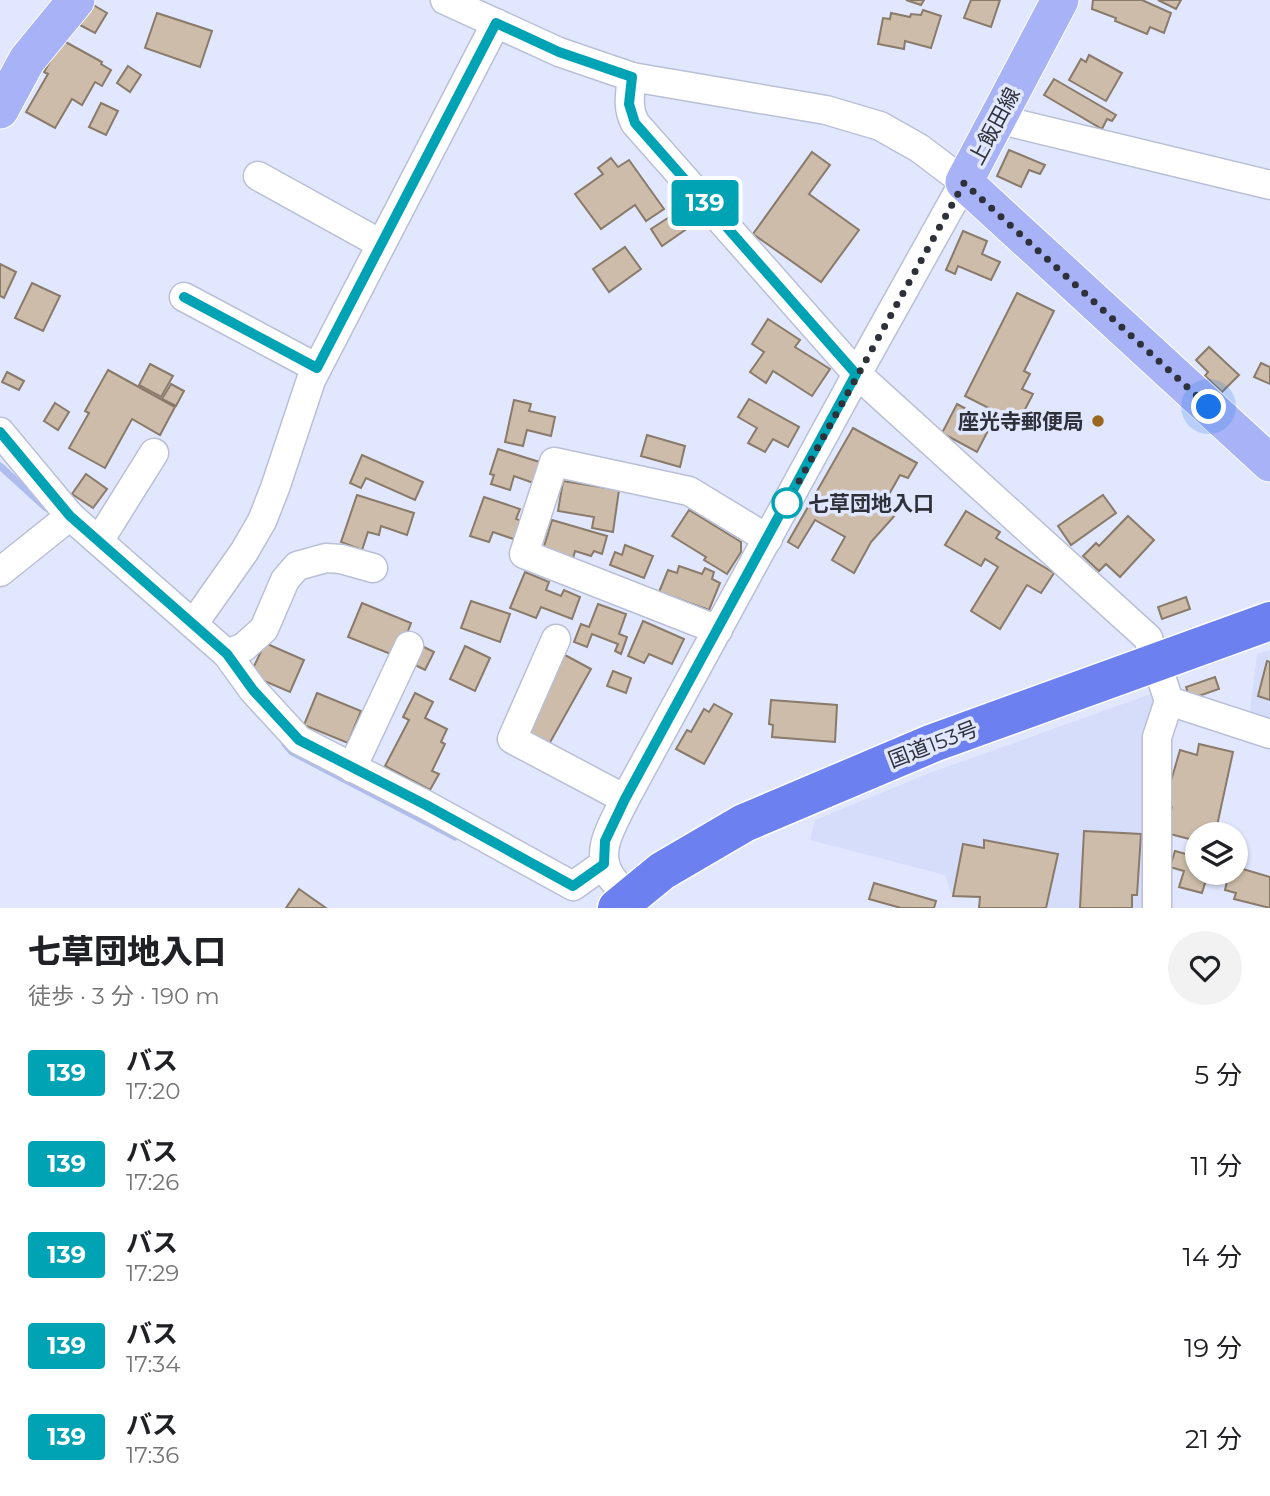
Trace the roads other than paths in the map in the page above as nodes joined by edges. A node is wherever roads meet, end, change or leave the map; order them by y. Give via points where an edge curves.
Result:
1 (76, 0) edge
2 (445, 0) edge
3 (1059, 0) edge
4 (496, 23) junction
5 (632, 77) junction
6 (0, 110) edge
7 (997, 119) junction
8 (258, 176) dead end
9 (964, 183) junction
10 (1270, 185) edge
11 (381, 244) junction
12 (184, 297) dead end
13 (317, 368) junction
14 (856, 374) junction
15 (0, 432) edge
16 (154, 453) dead end
17 (1270, 463) edge
18 (70, 516) junction
19 (768, 539) junction
20 (99, 541) junction
21 (373, 568) dead end
22 (0, 572) edge
23 (1270, 621) edge
24 (194, 623) junction
25 (718, 630) junction
26 (556, 639) dead end
27 (409, 646) dead end
28 (227, 654) junction
29 (1155, 661) junction
30 (1169, 701) junction
31 (1270, 734) edge
32 (352, 768) junction
33 (625, 799) junction
34 (604, 864) junction
35 (627, 905) edge
36 (1157, 908) edge

1 - 6 main road via 27,60
2 - 4 street
3 - 7 main road, 上飯田線
4 - 5 street via 559,52
4 - 11 street
5 - 9 street via 862,120 919,148
5 - 14 street via 629,104 635,123
7 - 9 main road, 上飯田線
7 - 10 street
8 - 11 street
9 - 14 street
9 - 17 main road, 上飯田線
11 - 13 street
12 - 13 street
13 - 24 street via 262,521
14 - 19 street
14 - 29 street via 1140,629
15 - 18 street
16 - 20 street
18 - 20 street
18 - 22 street
19 - 25 street
19 - 25 street via 689,491 554,462 524,554
20 - 24 street
21 - 28 street via 326,558 297,566 285,580 264,629 244,647
23 - 29 highway, 国道153号
24 - 28 street
25 - 33 street
26 - 33 street via 512,739
27 - 32 street
28 - 32 street via 299,740
29 - 30 street
29 - 35 highway, 国道153号 via 933,743 744,823 662,871
30 - 31 street
30 - 36 street via 1157,737
32 - 34 street via 573,886
33 - 34 street via 605,841
34 - 35 street

